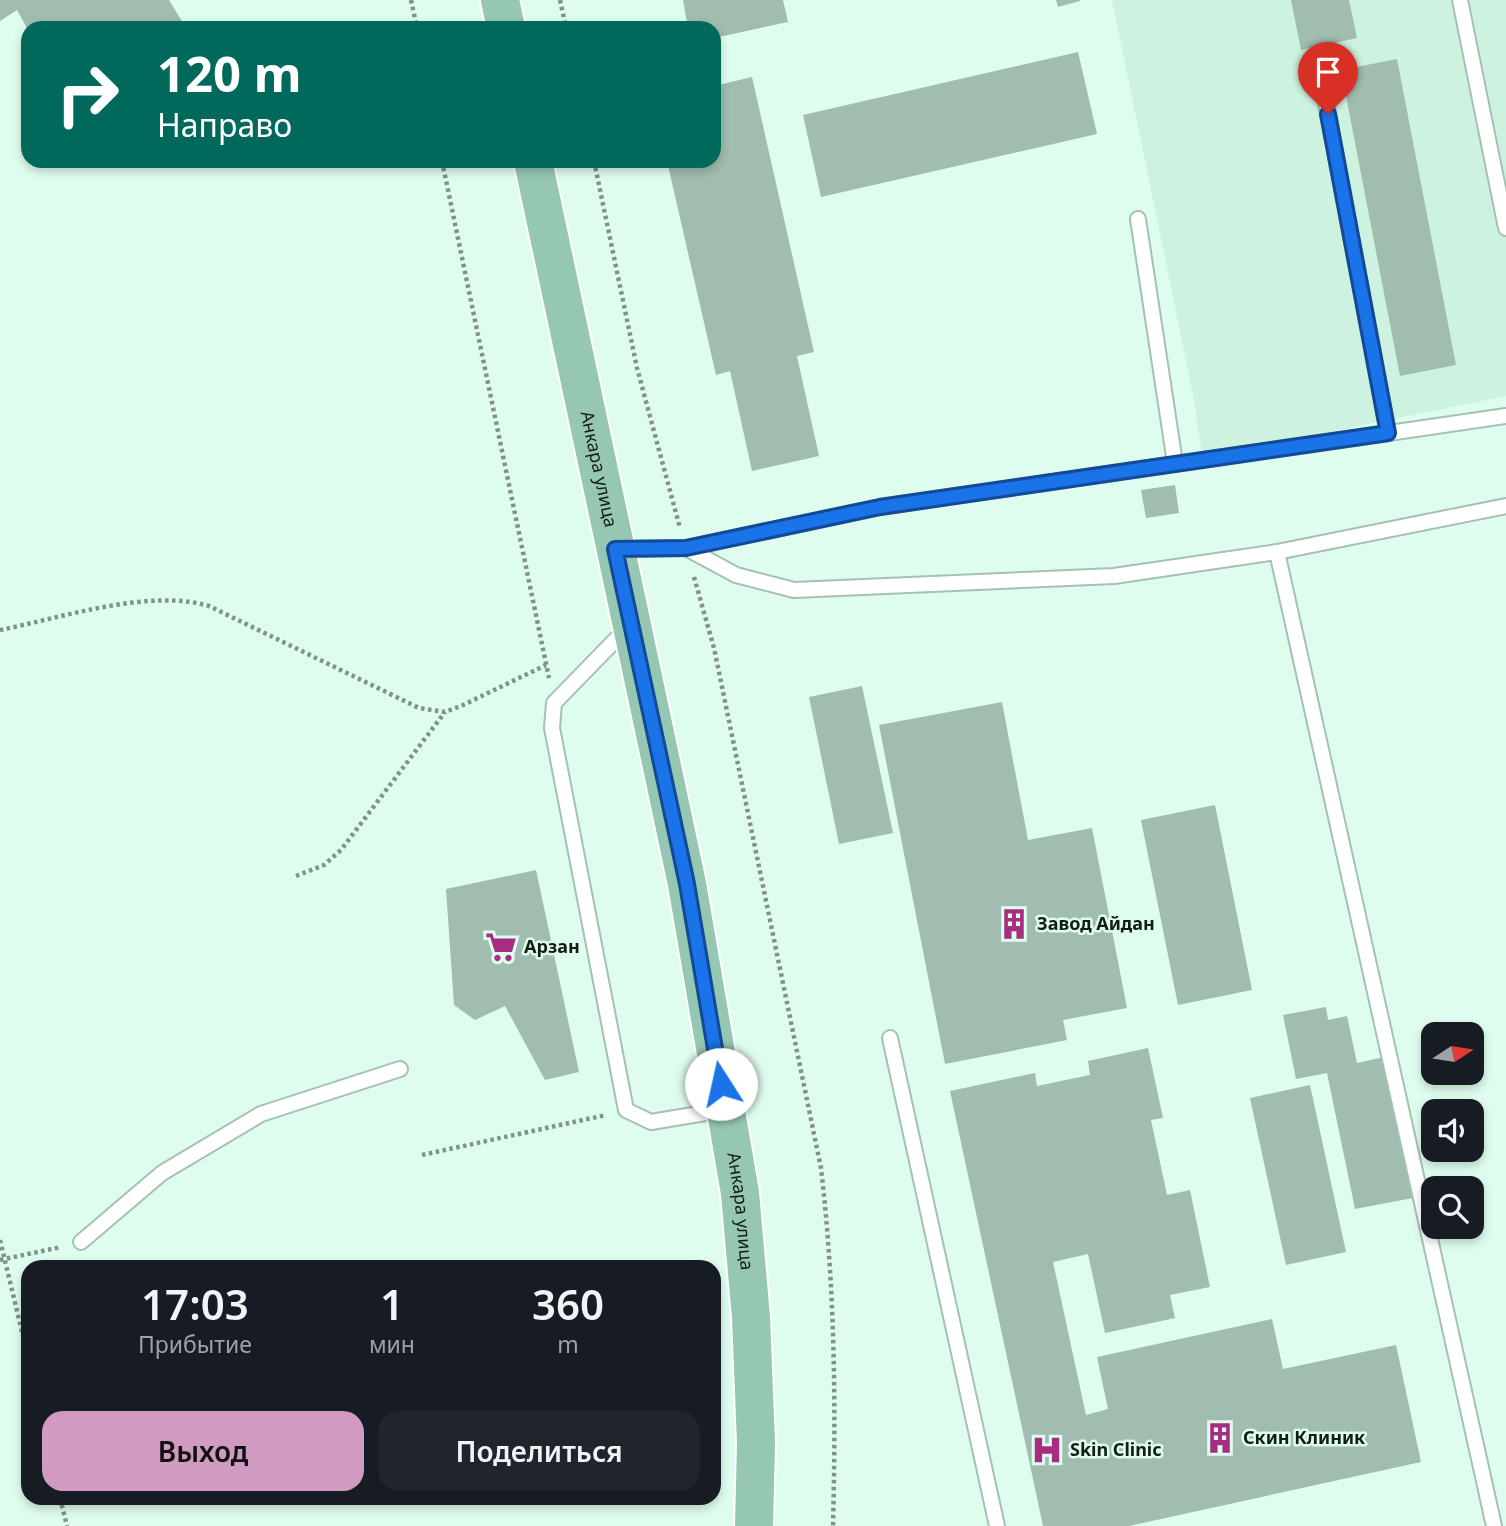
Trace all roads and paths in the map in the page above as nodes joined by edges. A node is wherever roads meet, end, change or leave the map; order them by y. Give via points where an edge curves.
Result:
1 (411, 0) edge
2 (500, 0) edge
3 (560, 0) edge
4 (1460, 0) edge
5 (416, 21) edge
6 (504, 21) edge
7 (564, 21) edge
8 (1323, 87) dead end
9 (443, 168) edge
10 (534, 168) edge
11 (595, 168) edge
12 (1138, 219) dead end
13 (1506, 228) edge
14 (1506, 416) edge
15 (1388, 433) junction
16 (1175, 463) junction
17 (1506, 506) edge
18 (686, 548) junction
19 (615, 549) junction
20 (1277, 552) junction
21 (630, 624) junction
22 (0, 630) edge
23 (546, 665) junction
24 (554, 703) junction
25 (445, 712) junction
26 (296, 876) dead end
27 (890, 1038) dead end
28 (400, 1069) dead end
29 (725, 1109) junction
30 (626, 1110) junction
31 (422, 1156) dead end
32 (0, 1240) edge
33 (80, 1242) joint
34 (3, 1259) edge
35 (21, 1330) edge
36 (62, 1505) edge
37 (67, 1526) edge
38 (754, 1526) edge
39 (833, 1526) edge
40 (997, 1526) edge
41 (1494, 1526) edge

1 - 5 path
2 - 6 main road
3 - 7 path
4 - 13 lane
8 - 15 lane
9 - 23 path
10 - 19 main road, Анкара улица
11 - 18 path via 637,368
12 - 16 lane
14 - 15 lane
15 - 16 lane
16 - 18 lane via 880,507
17 - 20 lane
18 - 19 lane
18 - 20 lane via 736,575 794,590 1114,576
18 - 39 path via 714,648 821,1168 830,1247
19 - 21 main road, Анкара улица
20 - 41 lane
21 - 24 lane
21 - 29 main road, Анкара улица via 687,884
22 - 25 path via 146,600 186,599 419,708
23 - 24 path
23 - 25 path
24 - 30 lane via 552,729
25 - 26 path via 341,850 324,865
27 - 40 lane
28 - 33 lane via 261,1114 162,1173
29 - 30 lane via 651,1122
29 - 38 main road, Анкара улица via 740,1193 751,1317
30 - 31 path
32 - 34 path
33 - 34 path
34 - 35 path
36 - 37 path

